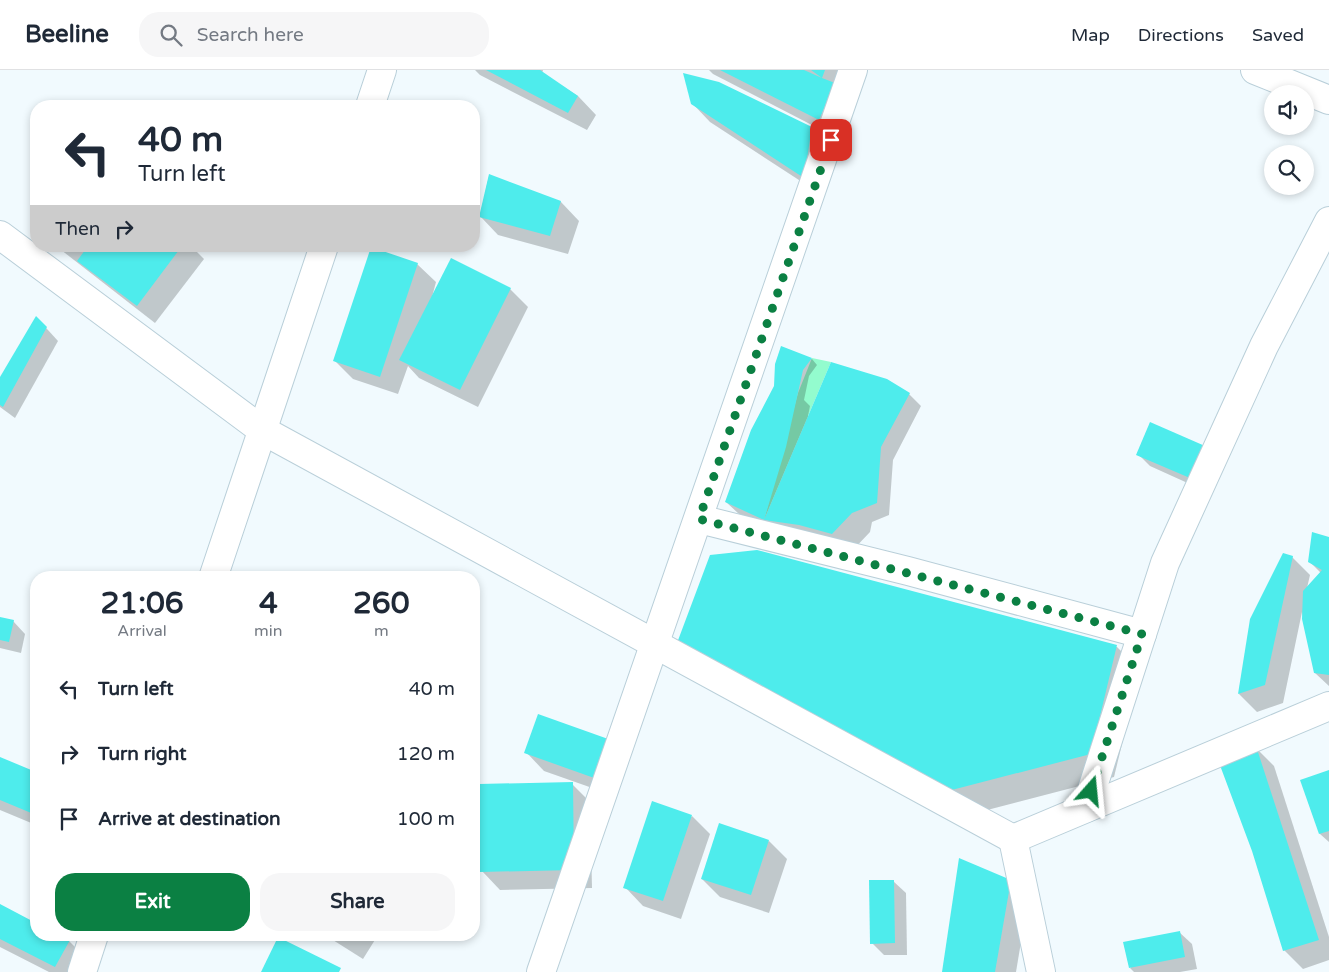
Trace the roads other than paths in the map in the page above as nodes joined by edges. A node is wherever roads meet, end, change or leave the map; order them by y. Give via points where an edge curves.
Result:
1 (382, 70) edge
2 (854, 70) edge
3 (1255, 70) edge
4 (372, 100) edge
5 (1329, 100) edge
6 (1329, 221) edge
7 (0, 235) edge
8 (322, 252) edge
9 (262, 430) junction
10 (699, 519) junction
11 (215, 571) edge
12 (1142, 634) junction
13 (655, 644) junction
14 (1329, 706) edge
15 (1086, 808) junction
16 (1013, 839) junction
17 (92, 941) edge
18 (82, 972) edge
19 (541, 972) edge
20 (1041, 972) edge

1 - 4 street
2 - 10 street
3 - 5 street
6 - 12 street via 1264,346 1165,563
7 - 9 street
8 - 9 street
9 - 11 street
9 - 13 street
10 - 12 street
10 - 13 street
12 - 15 street
13 - 16 street
13 - 19 street
14 - 15 street
15 - 16 street
16 - 20 street
17 - 18 street

